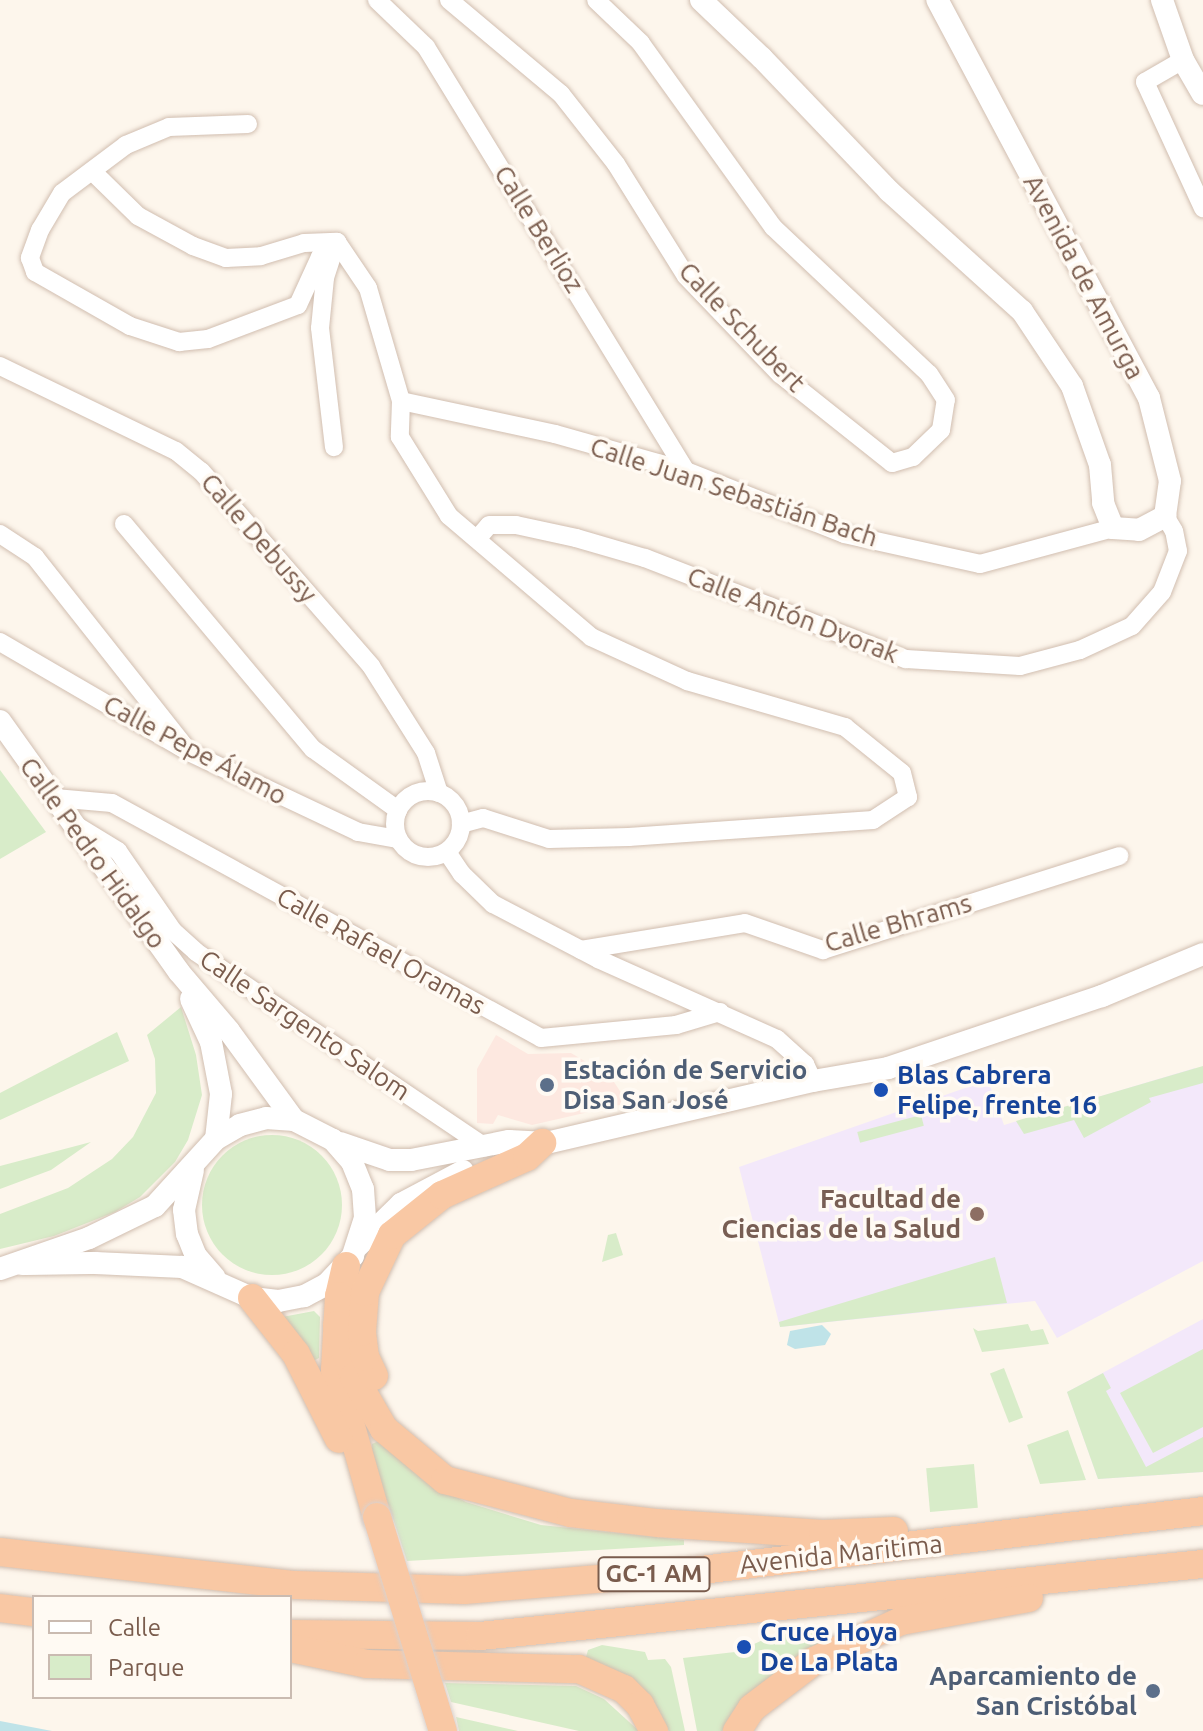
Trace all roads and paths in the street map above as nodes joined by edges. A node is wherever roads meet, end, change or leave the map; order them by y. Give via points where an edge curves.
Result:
1 (377, 0) edge
2 (449, 0) edge
3 (596, 0) edge
4 (701, 0) edge
5 (937, 0) edge
6 (1162, 0) edge
7 (1183, 60) junction
8 (1203, 94) edge
9 (248, 124) dead end
10 (92, 171) junction
11 (1203, 208) edge
12 (337, 242) junction
13 (0, 366) edge
14 (401, 401) junction
15 (334, 447) dead end
16 (686, 471) junction
17 (1165, 516) junction
18 (124, 524) dead end
19 (1113, 528) junction
20 (0, 534) edge
21 (477, 539) junction
22 (0, 642) edge
23 (2, 727) edge
24 (189, 752) junction
25 (439, 793) junction
26 (55, 798) junction
27 (398, 810) junction
28 (71, 822) junction
29 (461, 824) junction
30 (398, 839) junction
31 (447, 852) junction
32 (1119, 856) dead end
33 (581, 950) junction
34 (1203, 954) edge
35 (179, 972) junction
36 (720, 1012) junction
37 (813, 1081) junction
38 (294, 1120) junction
39 (216, 1139) junction
40 (333, 1140) junction
41 (542, 1143) junction
42 (485, 1147) junction
43 (196, 1164) junction
44 (352, 1256) junction
45 (11, 1267) edge
46 (242, 1294) junction
47 (337, 1325) junction
48 (490, 1494) junction
49 (1203, 1511) edge
50 (372, 1519) junction
51 (1150, 1520) junction
52 (0, 1532) edge
53 (0, 1552) edge
54 (1203, 1566) edge
55 (155, 1571) junction
56 (0, 1608) edge
57 (32, 1612) edge
58 (292, 1634) edge
59 (292, 1648) edge
60 (430, 1731) edge
61 (443, 1731) edge
62 (654, 1731) edge
63 (737, 1731) edge

1 - 16 street, Calle Berlioz via 426,47
2 - 3 street, Calle Schubert via 561,94 616,164 686,276 780,374 892,463 913,457 941,430 946,400 929,374 773,227 641,43
4 - 19 street via 889,191 1022,311 1072,386 1100,465 1103,503
5 - 17 street, Avenida de Amurga via 1149,398 1170,481
6 - 7 street
7 - 8 street
7 - 11 street via 1145,82
9 - 10 street via 169,127 126,145
10 - 12 street via 138,216 226,258
10 - 12 street via 62,193 40,230 30,258 35,272 130,326 179,342 208,339 298,305 320,257
12 - 14 street via 368,288
12 - 15 street via 325,278 320,328
13 - 25 street, Calle Debussy via 176,451 201,471 371,666 426,753
14 - 16 street, Calle Juan Sebastián Bach via 555,434
14 - 21 street via 400,437 449,516
16 - 19 street, Calle Juan Sebastián Bach via 844,534 980,564
17 - 19 street via 1139,530
17 - 21 street, Calle Antón Dvorak via 1178,551 1162,592 1132,626 1080,650 1020,666 906,659 645,558 576,538 489,525
18 - 27 street via 313,749
20 - 24 street via 35,557
21 - 29 street via 591,637 687,681 845,727 902,773 908,797 873,820 629,837 549,839 483,818
22 - 24 street, Calle Pepe Álamo
23 - 26 street, Calle Pedro Hidalgo
24 - 30 street, Calle Pepe Álamo via 358,832
25 - 27 street via 411,796
25 - 29 street via 455,805
26 - 28 street, Calle Pedro Hidalgo
26 - 36 street, Calle Rafael Oramas via 112,803 541,1038 676,1025
27 - 30 street
28 - 35 street, Calle Pedro Hidalgo
28 - 42 street, Calle Sargento Salom via 118,851 173,931 196,952
29 - 31 street
30 - 31 street via 425,858
31 - 33 street via 493,904
32 - 33 street, Calle Bhrams via 823,950 745,923
33 - 36 street
34 - 37 street via 1102,996 926,1056
35 - 38 street, Calle Pedro Hidalgo
35 - 39 street, Calle Pedro Hidalgo via 211,1042 221,1094
36 - 37 street via 792,1049
37 - 41 street
38 - 39 street via 266,1118
38 - 40 street
39 - 43 street
40 - 42 street via 390,1160
40 - 44 street via 352,1162 363,1189 365,1218
41 - 42 street via 509,1141
41 - 44 street via 436,1182 401,1204
41 - 48 highway via 527,1157 468,1181 406,1221 379,1256 365,1292 365,1357 396,1418 422,1446
43 - 45 street via 155,1206
43 - 46 street via 186,1186 187,1234 212,1275
44 - 46 street via 327,1284 304,1296 278,1301
44 - 47 highway
45 - 46 street via 182,1267
46 - 50 highway via 296,1354 336,1431
47 - 48 highway via 354,1377 384,1429 445,1480
47 - 50 highway via 335,1370
48 - 51 highway via 586,1515 823,1534
49 - 51 highway, Avenida Maritima / GC-1 AM
50 - 60 highway
50 - 61 highway, bridge
51 - 55 highway, Avenida Maritima / GC-1 AM via 684,1572 464,1590 295,1585
52 - 55 highway
53 - 55 highway, Avenida Maritima / GC-1 AM
54 - 58 highway, Avenida Maritima / GC-1 AM via 480,1636
54 - 63 highway via 901,1621 814,1661 752,1708
56 - 57 highway
59 - 62 highway via 367,1664 579,1669 624,1689

